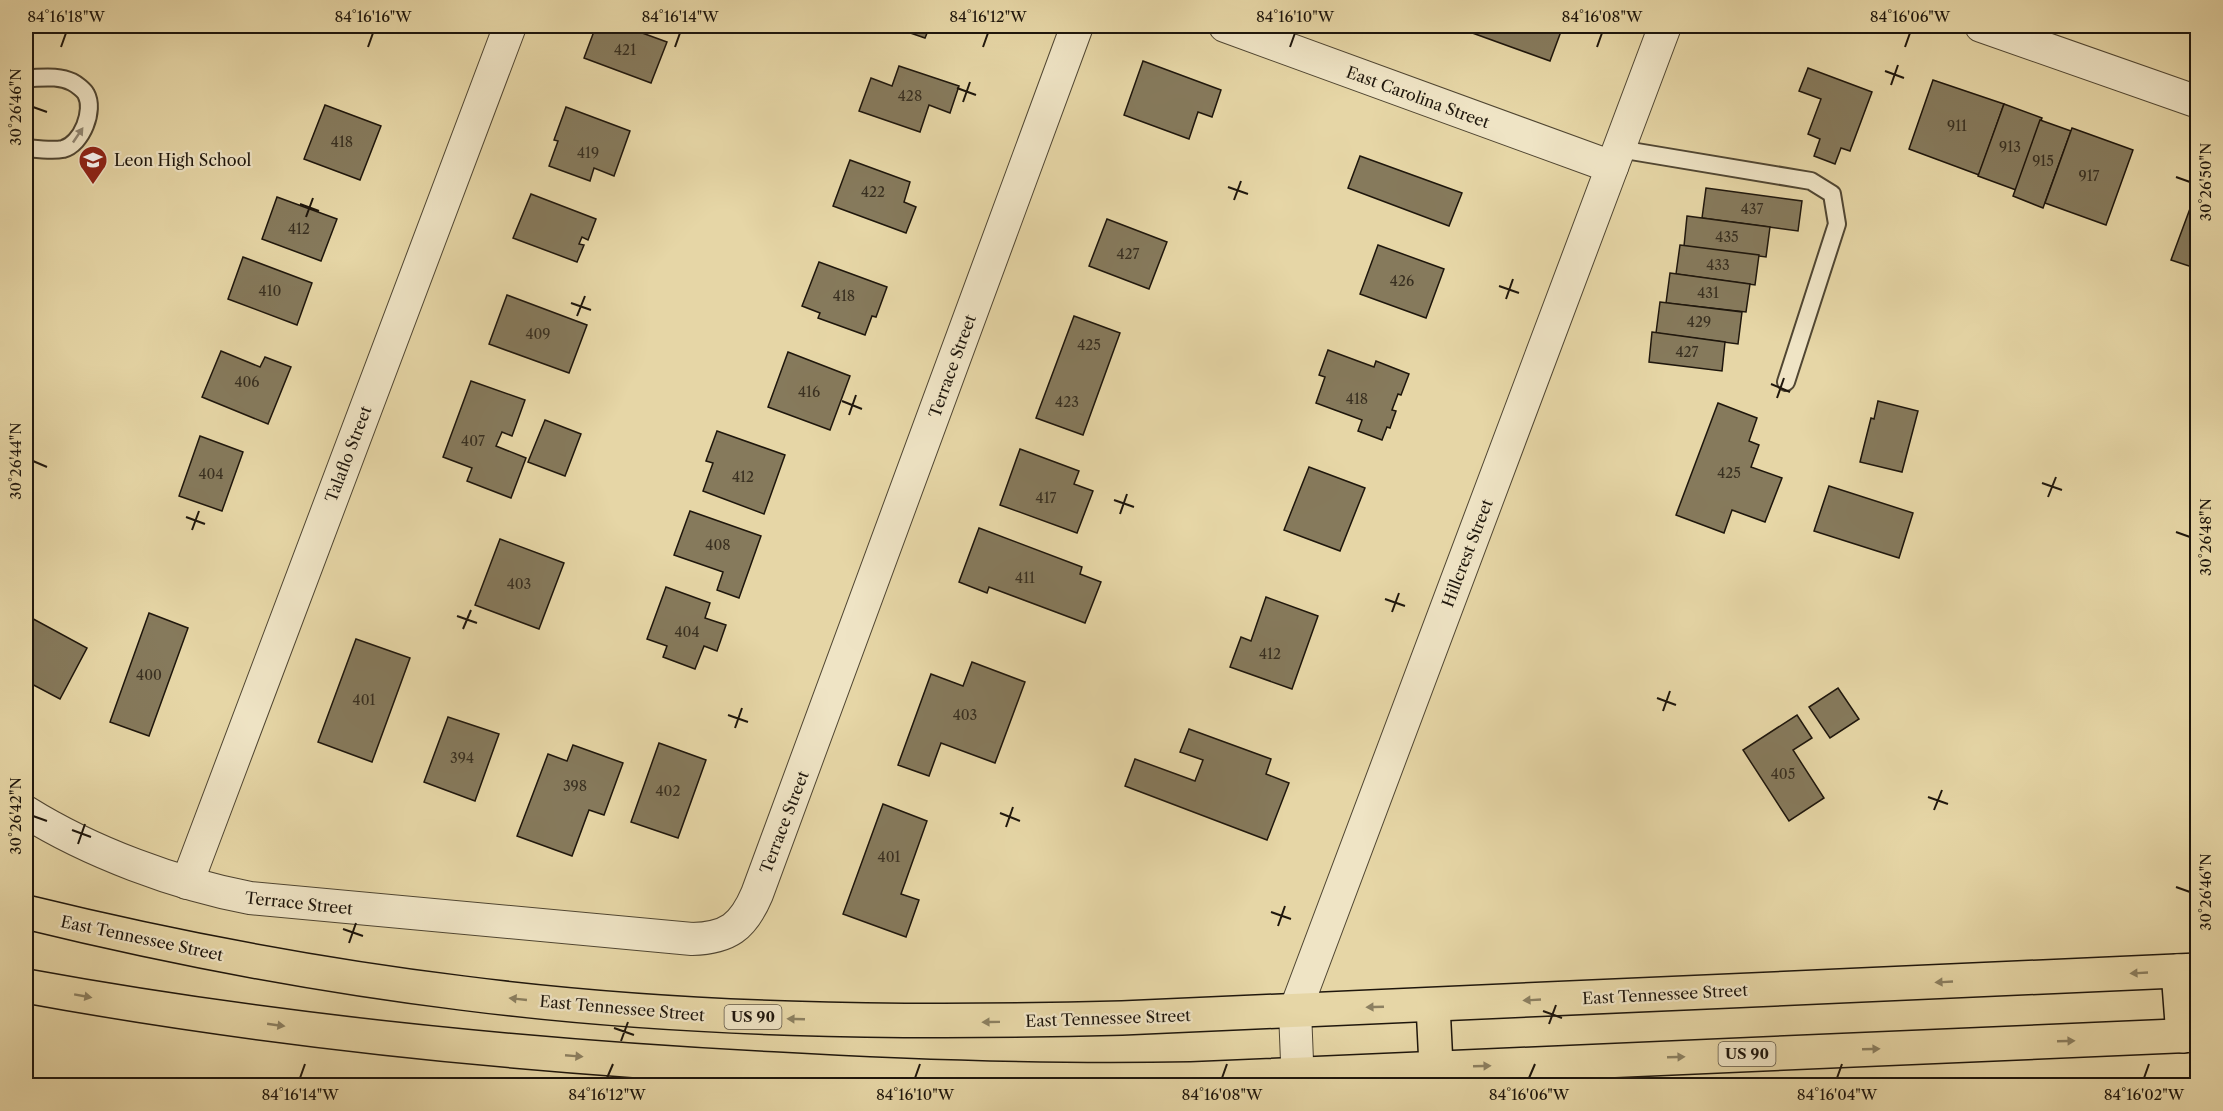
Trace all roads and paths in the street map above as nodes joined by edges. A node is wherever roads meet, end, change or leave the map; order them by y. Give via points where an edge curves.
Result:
1 (510, 26) edge
2 (1077, 26) edge
3 (1225, 26) edge
4 (1665, 26) edge
5 (1981, 26) edge
6 (26, 78) edge
7 (2198, 102) edge
8 (26, 148) edge
9 (1615, 158) junction
10 (1786, 382) dead end
11 (26, 812) edge
12 (186, 883) junction
13 (26, 912) edge
14 (2188, 971) edge
15 (26, 986) edge
16 (1434, 1005) junction
17 (1295, 1011) junction
18 (2190, 1035) edge
19 (1437, 1077) edge
20 (1298, 1079) edge

1 - 12 street, Talaflo Street
2 - 12 street, Terrace Street via 757,894 736,927 717,938 692,939 271,902
3 - 9 street, East Carolina Street
4 - 9 street, Hillcrest Street
5 - 7 street
8 -> 6 lane via 64,149 73,143 88,117 86,93 72,82 58,77
9 - 10 lane via 1811,180 1832,194 1836,224
9 - 17 street, Hillcrest Street
11 - 12 street, Terrace Street via 105,852
17 -> 13 main road, East Tennessee Street / US 90 via 955,1022 666,1012 464,994 361,979 205,952
14 -> 16 main road, East Tennessee Street / US 90
14 - 18 main road
15 -> 20 main road, US 90 via 289,1027 670,1064 1025,1079
16 -> 17 main road, East Tennessee Street / US 90
16 - 19 main road
17 - 20 street, Hillcrest Street
19 -> 18 main road, US 90
19 - 20 main road, US 90

